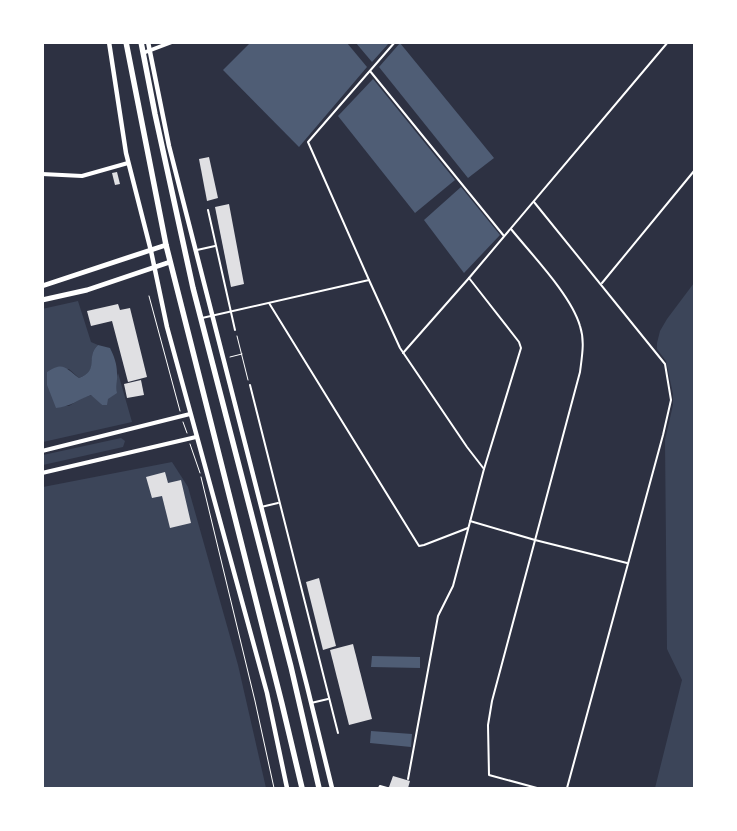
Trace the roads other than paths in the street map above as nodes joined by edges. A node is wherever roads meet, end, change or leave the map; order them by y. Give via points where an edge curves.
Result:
1 (109, 42) edge
2 (126, 42) edge
3 (141, 42) edge
4 (148, 42) edge
5 (172, 42) edge
6 (395, 42) edge
7 (668, 42) edge
8 (150, 50) junction
9 (143, 52) junction
10 (370, 71) junction
11 (128, 163) junction
12 (694, 171) edge
13 (42, 174) edge
14 (534, 202) junction
15 (208, 210) dead end
16 (511, 229) junction
17 (504, 236) junction
18 (166, 245) junction
19 (216, 246) junction
20 (195, 250) junction
21 (151, 251) junction
22 (170, 262) junction
23 (155, 268) junction
24 (469, 278) junction
25 (369, 280) junction
26 (601, 284) junction
27 (42, 286) edge
28 (42, 300) edge
29 (269, 303) junction
30 (231, 312) junction
31 (212, 316) junction
32 (202, 318) junction
33 (235, 330) road end
34 (403, 353) junction
35 (250, 386) road end
36 (190, 414) junction
37 (196, 437) junction
38 (42, 451) edge
39 (484, 469) junction
40 (42, 473) edge
41 (279, 503) junction
42 (261, 507) junction
43 (470, 521) junction
44 (468, 527) junction
45 (535, 540) junction
46 (628, 564) junction
47 (329, 699) junction
48 (311, 703) junction
49 (338, 733) dead end
50 (408, 779) dead end
51 (287, 788) edge
52 (302, 788) edge
53 (319, 788) edge
54 (332, 788) edge
55 (379, 788) edge
56 (387, 788) edge
57 (537, 788) edge
58 (567, 788) edge

1 - 11 street
2 - 18 highway
3 - 9 highway
4 - 8 street
5 - 8 street
6 - 10 lane
7 - 14 lane
8 - 9 street
8 - 20 street via 169,146
9 - 32 highway via 182,241
10 - 17 lane
10 - 25 lane via 308,142
11 - 13 street via 82,176
11 - 21 street
12 - 26 lane
14 - 16 lane
14 - 26 lane
15 - 19 lane
16 - 17 lane
16 - 45 lane via 574,309 581,327 583,347 580,372
17 - 24 lane
18 - 21 main road
18 - 22 highway
19 - 20 lane
19 - 30 lane
20 - 31 street
21 - 23 street
21 - 27 main road
22 - 23 main road
22 - 52 highway
23 - 28 main road via 87,290
23 - 36 street
24 - 34 lane
24 - 39 lane via 520,342
25 - 29 lane
25 - 34 lane
26 - 46 lane via 664,364 671,400
29 - 30 lane
29 - 44 lane via 419,546
30 - 31 lane
30 - 33 lane
31 - 32 lane
31 - 42 street
32 - 53 highway
34 - 39 lane
35 - 41 lane
36 - 37 street
36 - 38 street
37 - 40 street
37 - 51 street via 267,694
39 - 43 lane
41 - 42 lane
41 - 47 lane
42 - 48 street
43 - 44 lane
43 - 45 lane
44 - 50 lane via 453,586 438,616
45 - 46 lane
45 - 57 lane via 488,725 489,775
46 - 58 lane
47 - 48 lane
47 - 49 lane
48 - 54 street
55 - 56 lane

